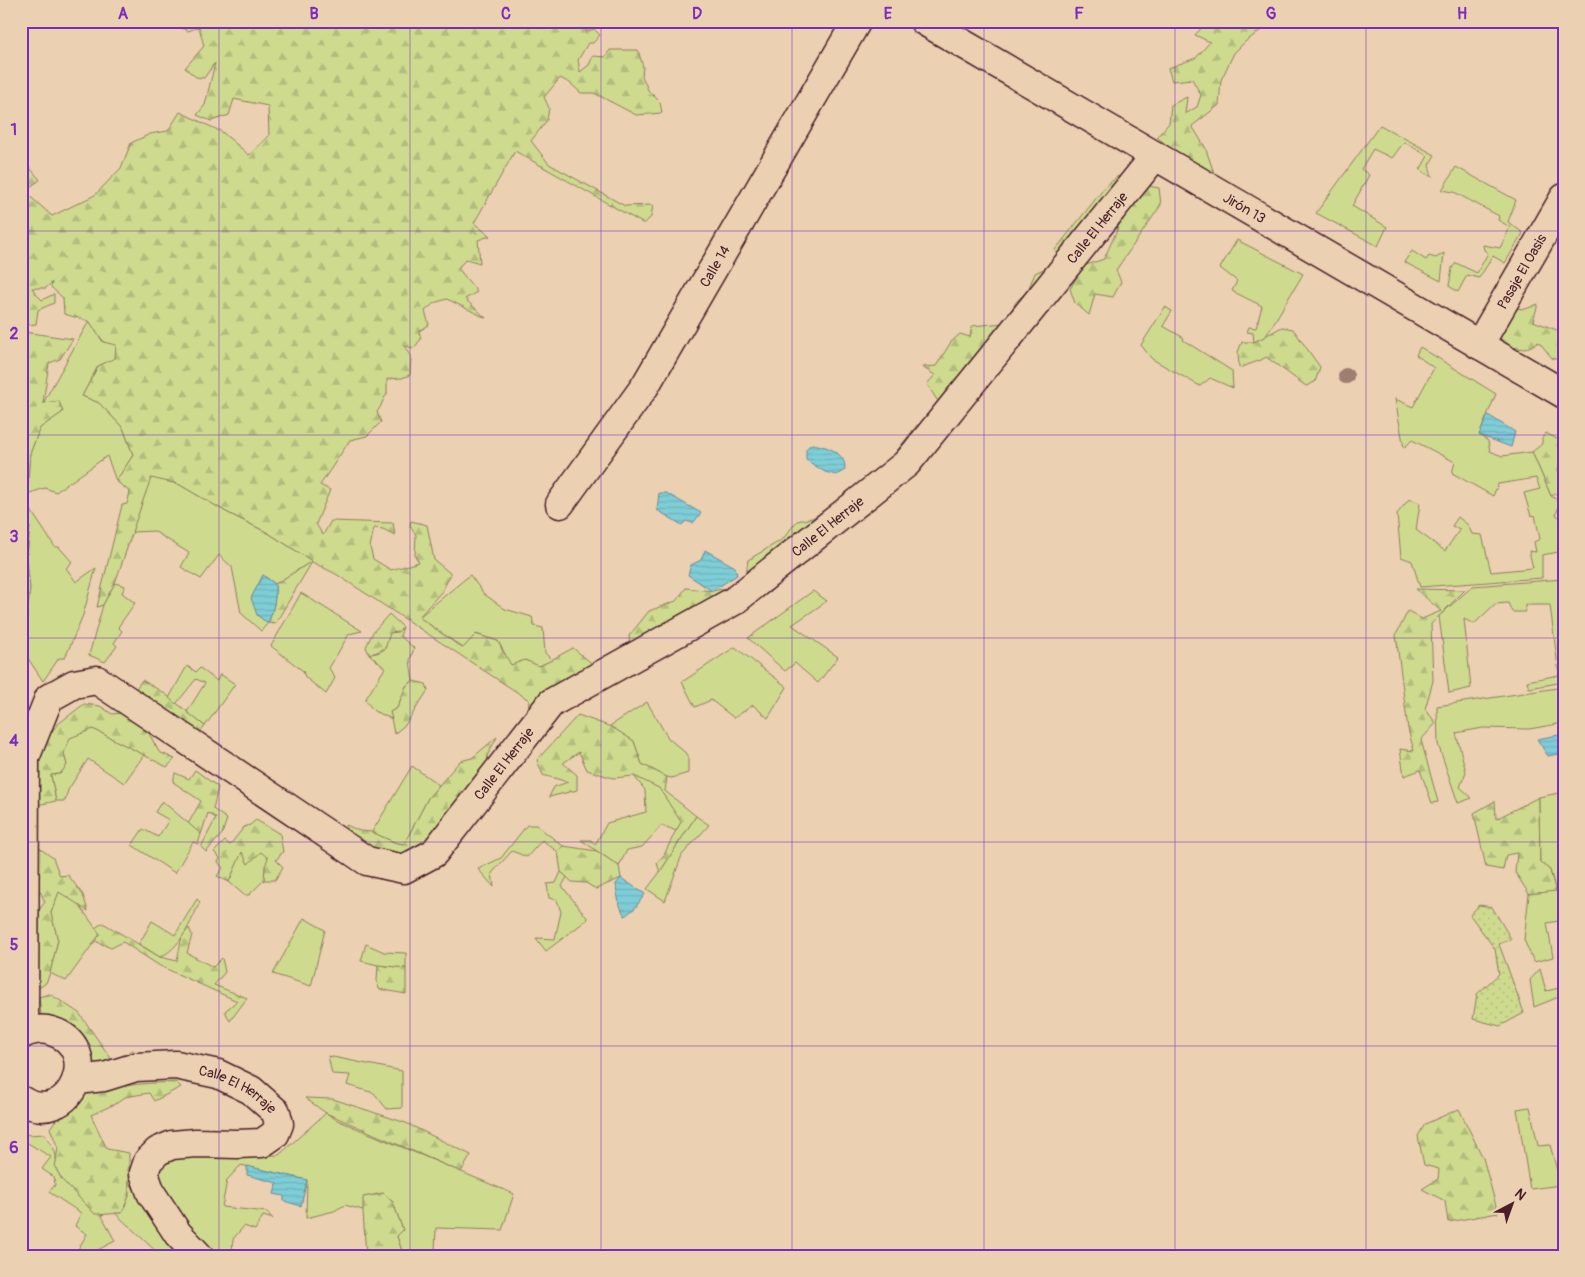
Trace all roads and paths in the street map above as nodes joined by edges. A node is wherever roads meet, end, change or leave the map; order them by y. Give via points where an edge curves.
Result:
1 (857, 21) edge
2 (924, 21) edge
3 (1155, 156) junction
4 (1564, 198) edge
5 (1479, 345) junction
6 (1564, 394) edge
7 (560, 504) dead end
8 (23, 1034) edge
9 (78, 1080) junction
10 (21, 1100) edge
11 (199, 1256) edge

1 - 7 street, Calle 14 via 645,386
2 - 3 street, Jirón 13
3 - 5 street, Jirón 13
3 - 8 street, Calle El Herraje via 907,463 734,601 551,702 434,853 404,869 368,861 97,680 74,684 49,698 25,758
4 - 5 street, Pasaje El Oasis
5 - 6 street, Jirón 13
8 - 9 street, Calle El Herraje via 50,1030 61,1035 77,1055
9 - 10 street via 72,1092 51,1106 27,1104
9 - 11 street, Calle El Herraje via 104,1077 136,1067 176,1065 218,1074 251,1090 276,1112 279,1124 275,1134 262,1143 172,1145 158,1150 148,1161 144,1173 151,1193 178,1234

